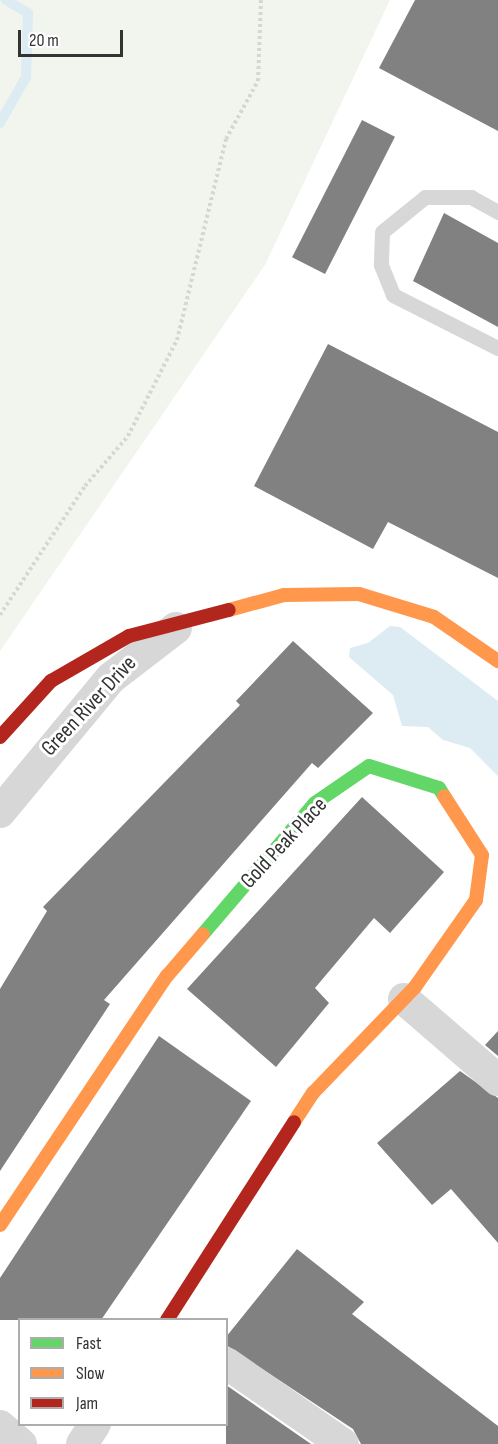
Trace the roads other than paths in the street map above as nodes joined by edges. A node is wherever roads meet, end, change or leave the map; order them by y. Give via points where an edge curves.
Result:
1 (498, 212) edge
2 (498, 348) edge
3 (194, 617) junction
4 (498, 661) edge
5 (0, 737) edge
6 (0, 812) edge
7 (404, 999) junction
8 (498, 1080) edge
9 (0, 1225) edge
10 (167, 1318) edge
11 (228, 1365) edge
12 (0, 1426) edge
13 (94, 1426) edge
14 (21, 1444) edge
15 (82, 1444) edge
16 (343, 1444) edge

1 - 2 lane via 471,197 425,197 382,232 381,265 393,295
3 - 4 street, Green River Drive via 284,595 359,594 434,617
3 - 5 street, Green River Drive via 162,623 88,657 51,681
3 - 6 street, Green River Drive via 141,650 111,678
7 - 8 street
7 - 9 street, Gold Peak Place via 476,900 483,855 439,788 369,766 315,803 167,976
7 - 10 street, Gold Peak Place via 313,1093
11 - 16 street
12 - 14 street
13 - 15 street

